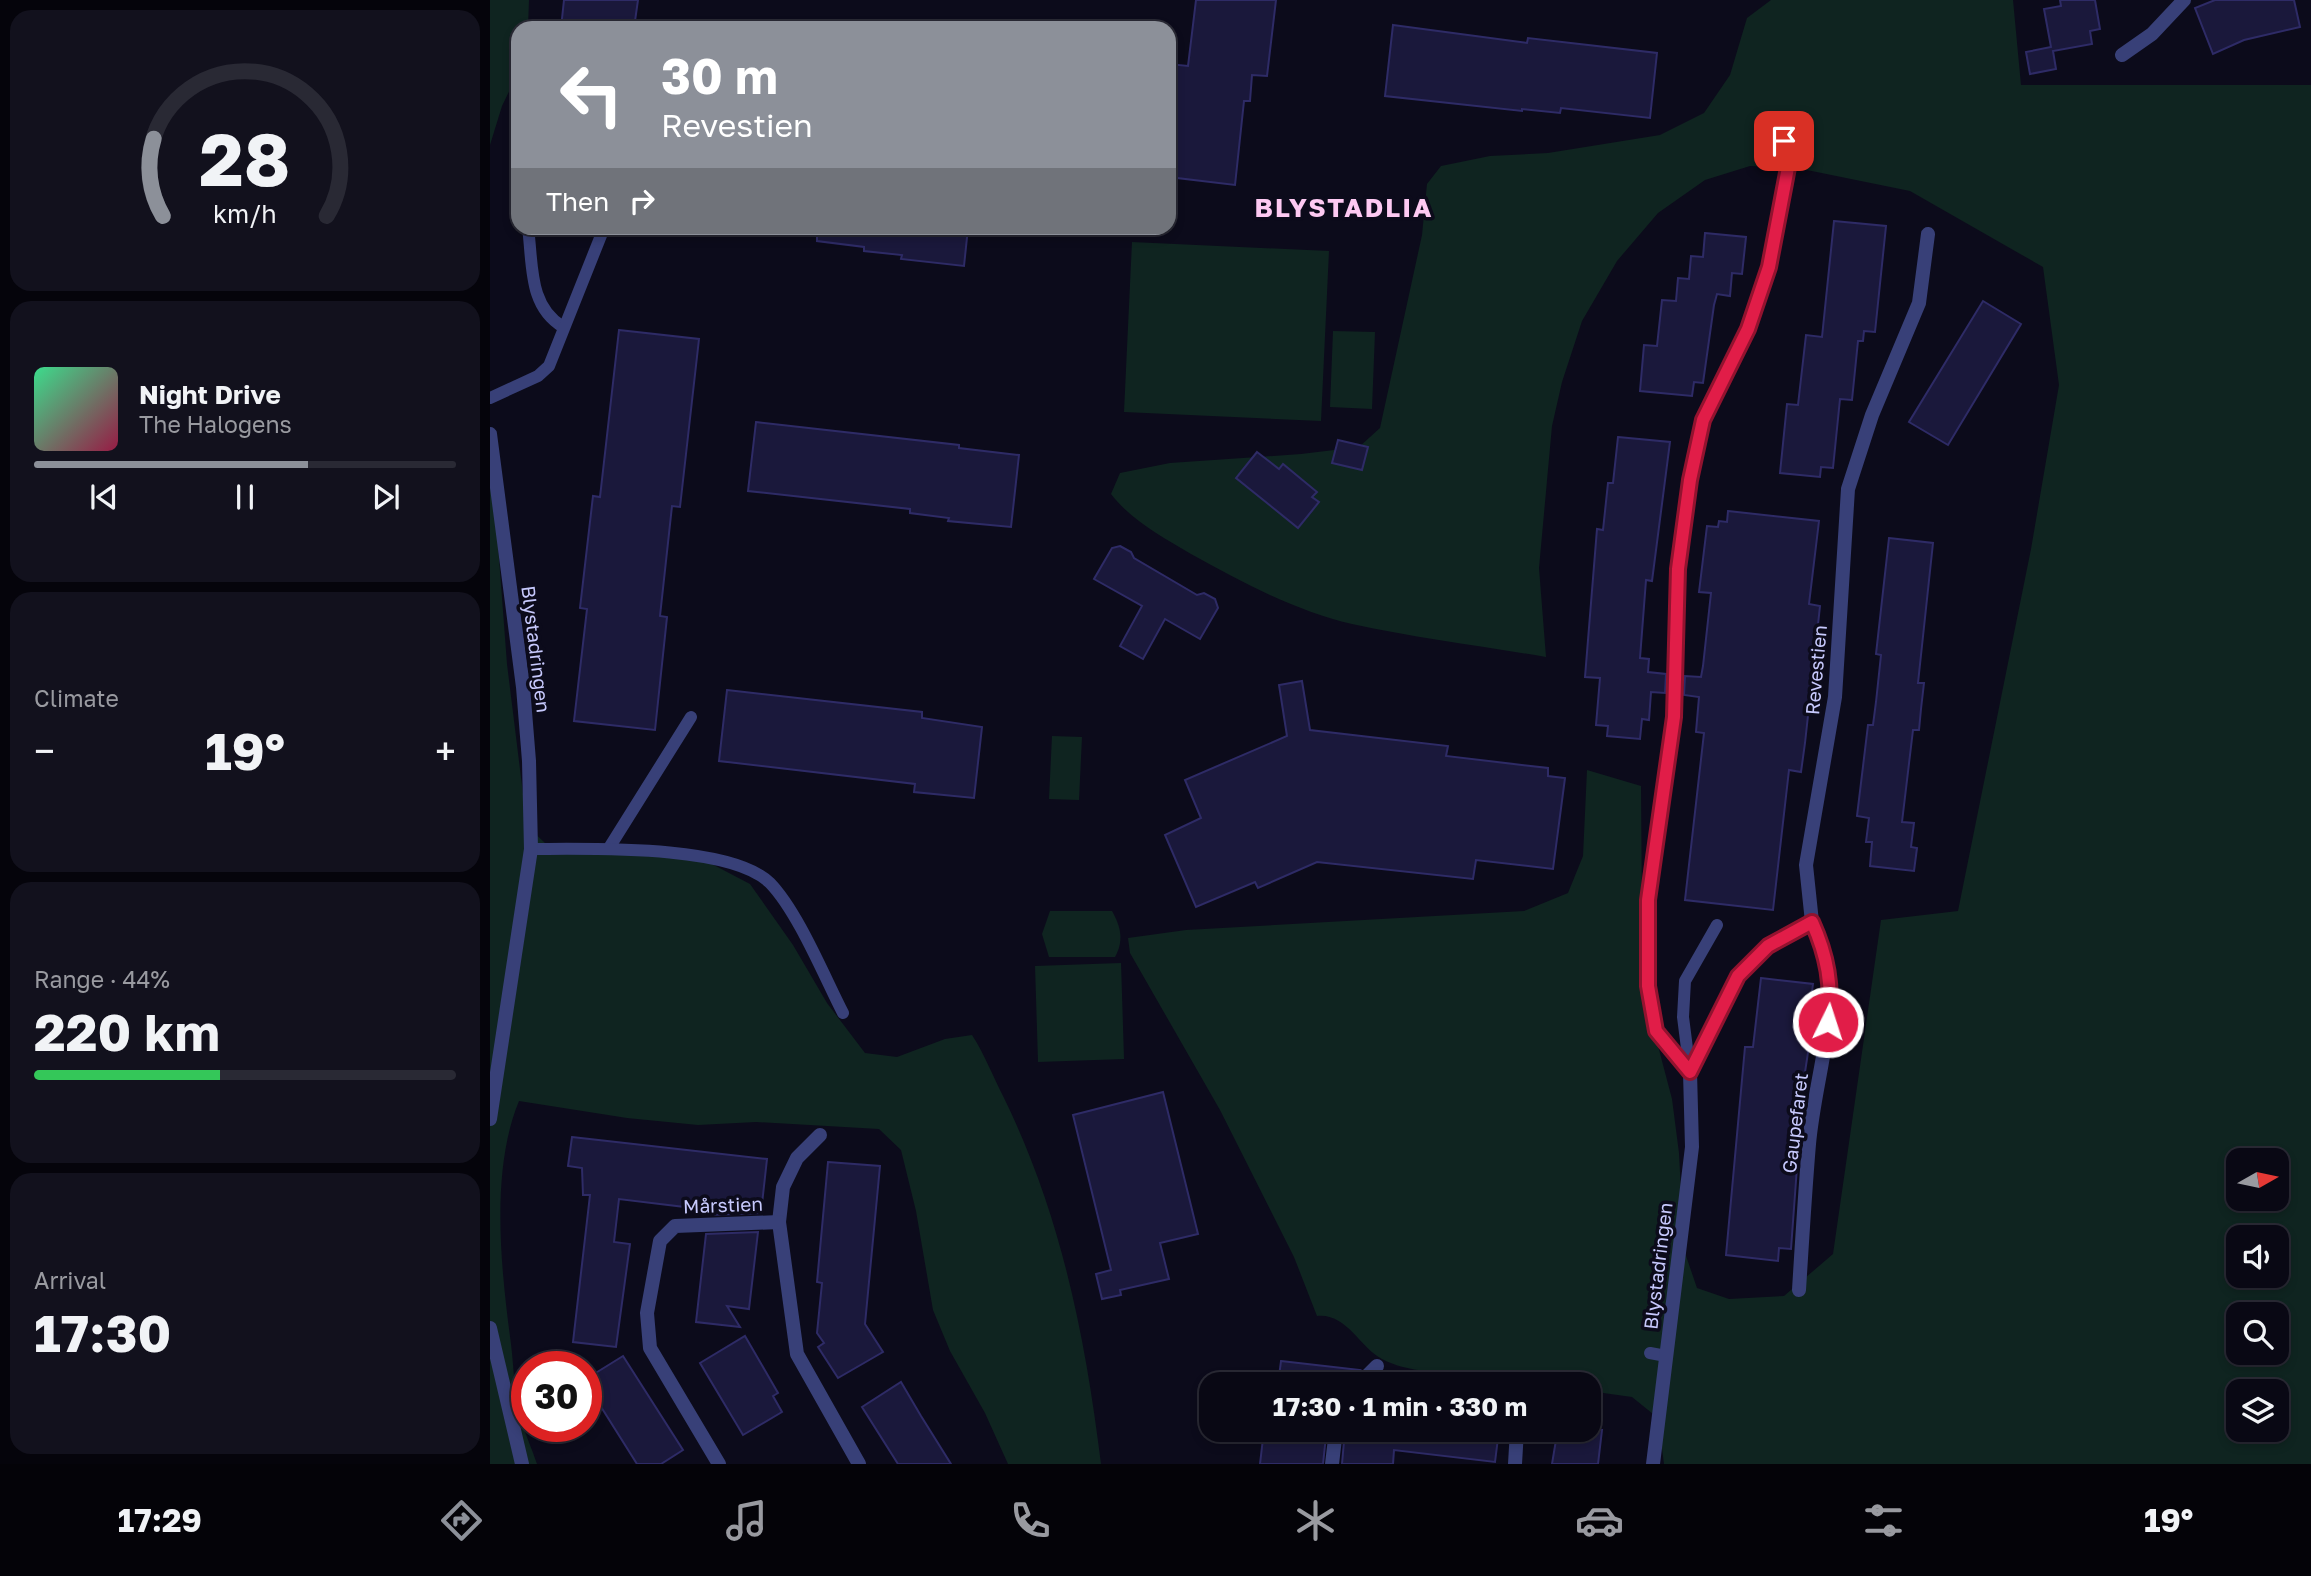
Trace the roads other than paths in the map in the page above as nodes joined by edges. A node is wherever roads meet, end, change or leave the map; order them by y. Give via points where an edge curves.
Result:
1 (2184, 0) edge
2 (2122, 55) dead end
3 (1784, 141) dead end
4 (1928, 234) dead end
5 (529, 235) edge
6 (601, 235) edge
7 (563, 327) junction
8 (490, 398) edge
9 (490, 433) edge
10 (691, 717) dead end
11 (609, 848) junction
12 (531, 849) junction
13 (1812, 922) junction
14 (1717, 925) dead end
15 (843, 1013) dead end
16 (1690, 1072) junction
17 (490, 1119) edge
18 (820, 1135) dead end
19 (779, 1222) junction
20 (1799, 1290) dead end
21 (490, 1328) edge
22 (1650, 1353) dead end
23 (1666, 1356) junction
24 (1377, 1366) dead end
25 (1371, 1372) edge
26 (1335, 1442) edge
27 (1516, 1442) edge
28 (522, 1464) edge
29 (719, 1464) edge
30 (859, 1464) edge
31 (1332, 1464) edge
32 (1515, 1464) edge
33 (1653, 1464) edge

1 - 2 street via 2152,34
3 - 16 street via 1790,157 1769,267 1748,329 1703,420 1678,569 1674,717 1648,900 1648,986 1656,1031
4 - 13 street, Revestien via 1919,303 1872,415 1848,489 1835,697 1806,864
5 - 7 lane via 540,306
6 - 7 lane
7 - 8 lane via 556,352 538,376
9 - 12 street, Blystadringen via 523,687
10 - 11 lane
11 - 12 lane
11 - 15 lane via 714,859 752,871 769,882
12 - 17 street, Blystadringen
13 - 16 street via 1768,946 1738,976
13 - 20 street, Gaupefaret via 1825,950 1831,998 1809,1142
14 - 16 lane via 1685,981
16 - 23 street, Blystadringen via 1692,1147
18 - 19 street via 797,1158 783,1187
19 - 29 street, Mårstien via 675,1226 660,1241 647,1313 650,1348
19 - 30 street, Mårstien via 797,1353
21 - 28 street
22 - 23 lane
23 - 33 street, Blystadringen
24 - 25 street
26 - 31 street
27 - 32 street

